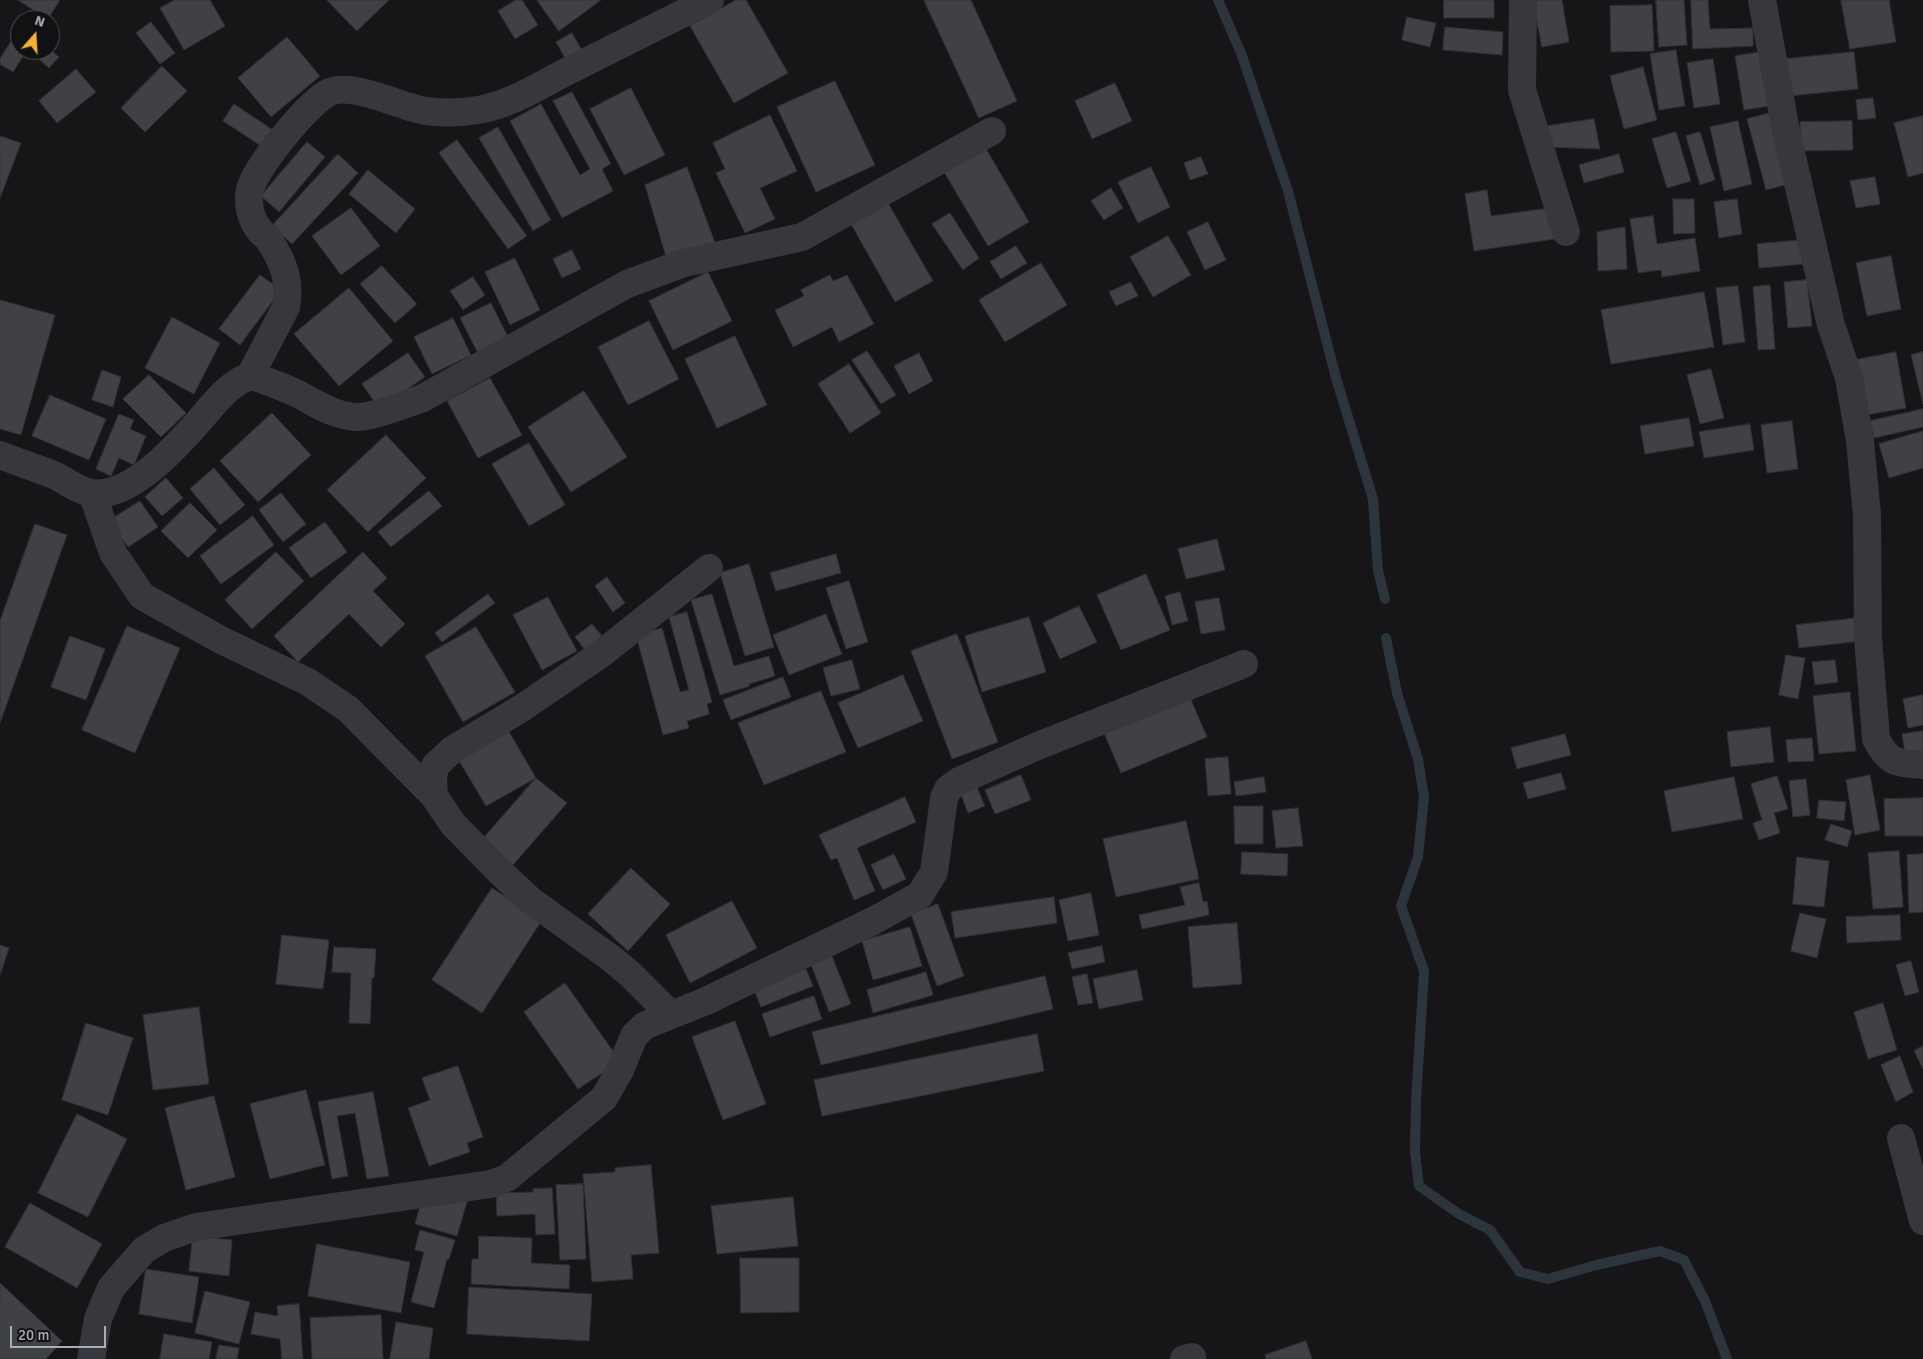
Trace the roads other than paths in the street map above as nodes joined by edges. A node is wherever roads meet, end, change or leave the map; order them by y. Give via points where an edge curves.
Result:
1 (710, 0) edge
2 (1523, 0) edge
3 (1762, 0) edge
4 (992, 130) dead end
5 (1566, 232) dead end
6 (250, 376) junction
7 (0, 455) edge
8 (92, 493) junction
9 (709, 568) dead end
10 (1244, 664) dead end
11 (1923, 765) edge
12 (434, 796) junction
13 (671, 1015) junction
14 (1901, 1138) dead end
15 (1923, 1221) edge
16 (90, 1359) edge

1 - 6 street via 498,106 457,112 424,110 342,90 331,91 319,99 272,150 250,189 248,203 253,221 268,238 285,269 288,295 286,307
2 - 5 street via 1522,90
3 - 11 street via 1786,131 1831,325 1849,378 1860,441 1876,740 1883,754 1892,760
4 - 6 street via 802,237 684,263 627,284 423,398 358,418 325,410 298,394
6 - 8 street via 218,399 144,475 114,490
7 - 8 street
8 - 12 street via 113,553 142,596 219,639 308,682 348,709
9 - 12 street via 601,654 522,708 452,750 435,766
10 - 13 street via 1035,747 959,781 948,789 944,798 934,872 920,895 706,1001
12 - 13 street via 452,824 518,889 618,964
13 - 16 street via 644,1026 634,1036 604,1098 507,1178 491,1184 196,1227 164,1238 144,1250 111,1288 98,1319
14 - 15 street

